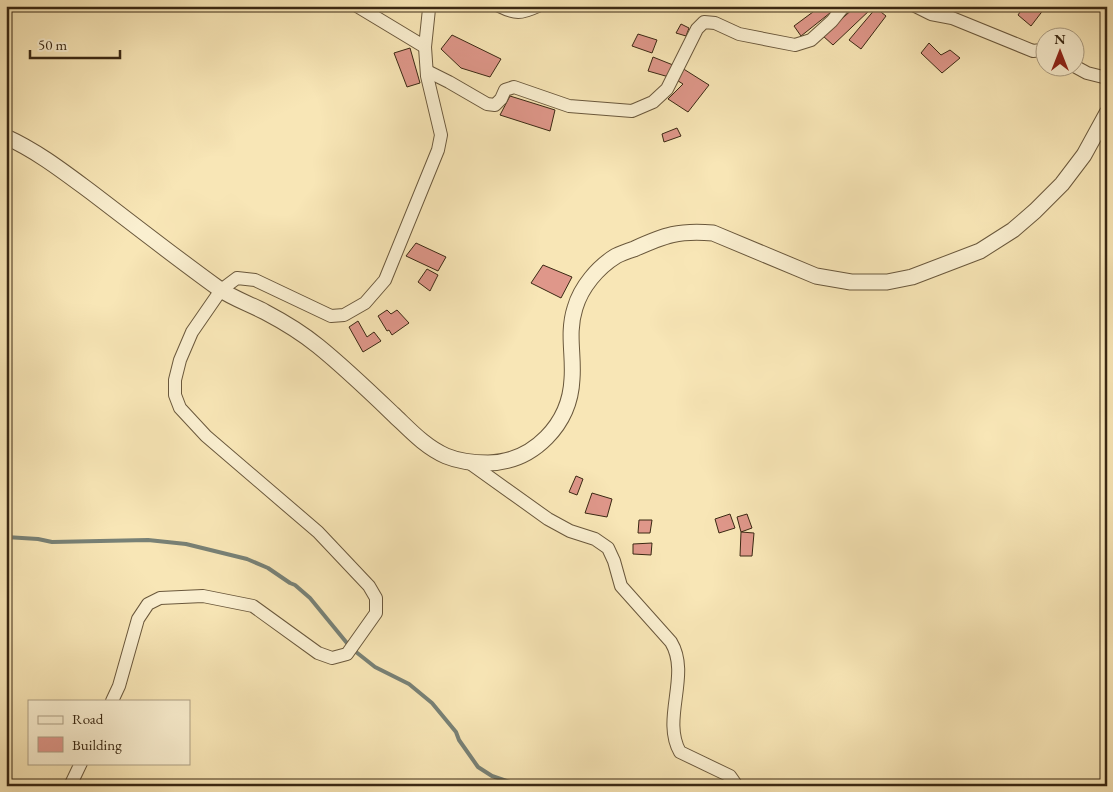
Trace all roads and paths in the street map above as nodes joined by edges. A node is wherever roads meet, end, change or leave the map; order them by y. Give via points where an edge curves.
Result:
1 (357, 6) edge
2 (431, 6) edge
3 (499, 6) edge
4 (538, 6) edge
5 (844, 6) edge
6 (915, 6) edge
7 (425, 47) junction
8 (1036, 51) edge
9 (427, 71) junction
10 (1086, 72) edge
11 (1107, 78) edge
12 (1107, 113) edge
13 (6, 137) edge
14 (221, 290) junction
15 (467, 461) junction
16 (112, 700) edge
17 (80, 764) edge
18 (70, 786) edge
19 (737, 786) edge

1 - 7 street
2 - 7 street
3 - 4 street via 512,13 523,13
5 - 9 street via 811,40 794,45 739,34 715,23 704,22 697,28 667,89 653,102 632,111 568,106 514,87 505,90 495,105 487,104
6 - 8 street
7 - 9 street
9 - 14 street via 441,135 438,150 385,280 365,303 344,315 331,316 255,280 237,278
10 - 11 street
12 - 15 street via 1084,155 1036,211 980,251 912,277 887,282 850,282 816,276 713,233 673,234 615,257 582,290 575,307 570,327 572,379 569,402 556,427 541,444 519,457 490,463
13 - 14 street via 53,164
14 - 15 street via 268,313 317,345 424,443 446,456
14 - 16 street via 192,332 180,360 175,380 180,408 206,436 318,532 369,586 376,598 376,614 347,654 332,658 318,653 253,606 203,596 160,598 148,604 138,619
15 - 19 street via 548,519 608,548 622,586 677,651 679,669 673,731 676,745 680,752 730,776
17 - 18 street

